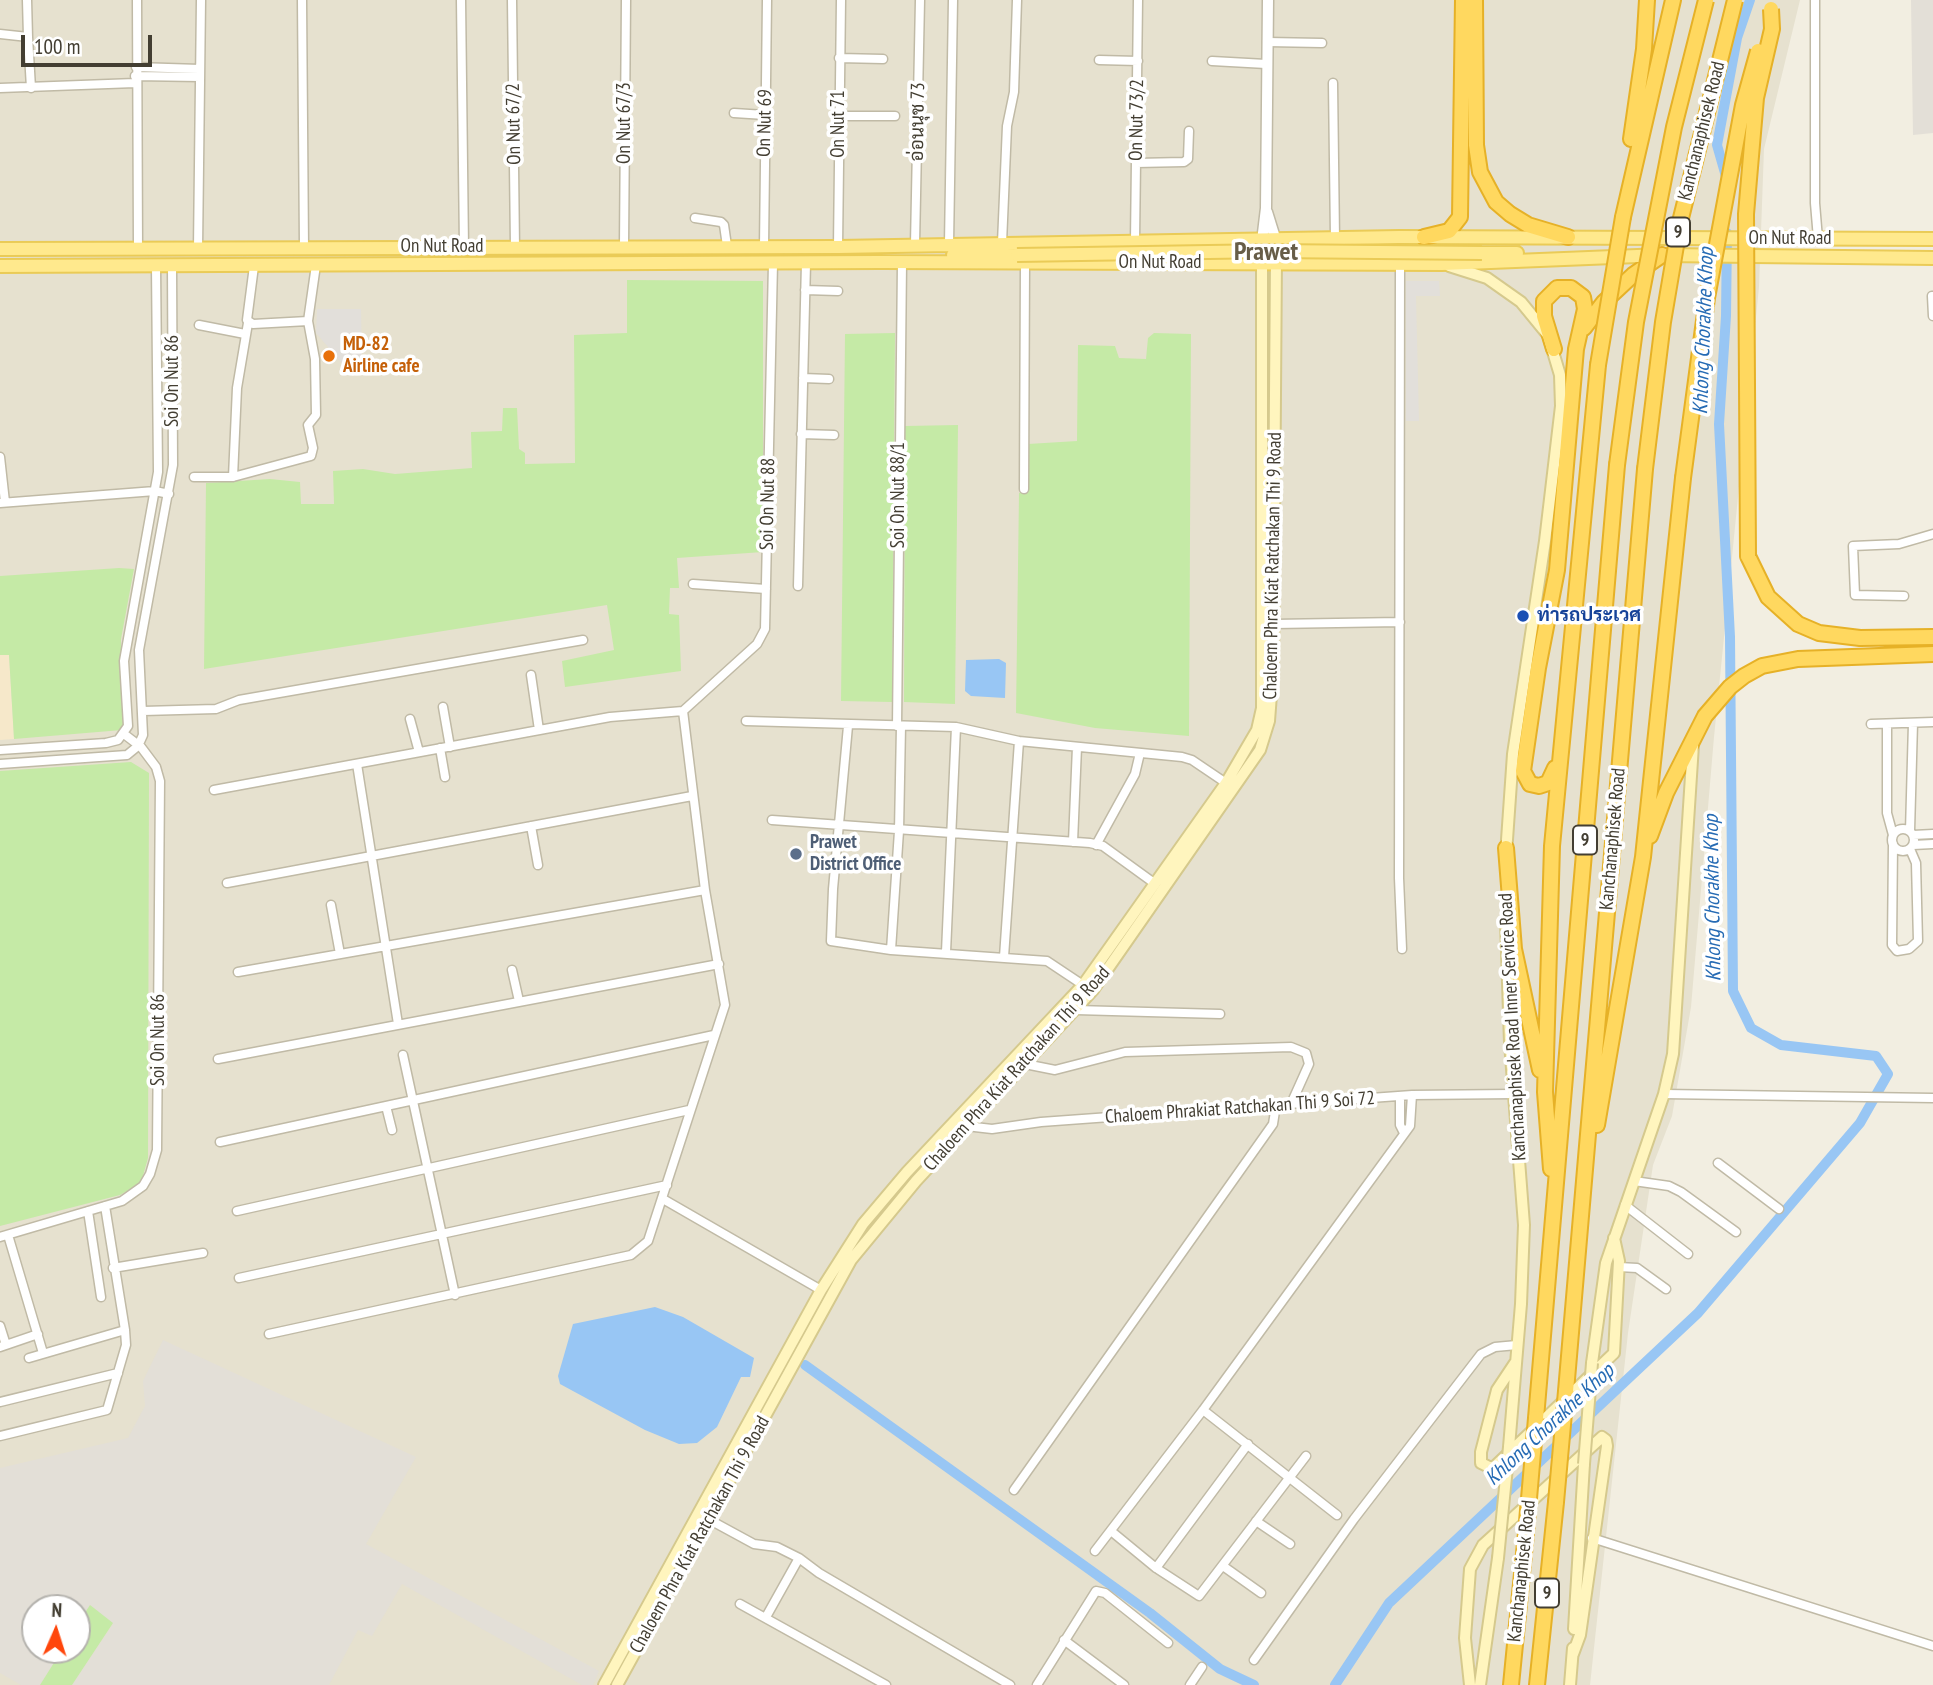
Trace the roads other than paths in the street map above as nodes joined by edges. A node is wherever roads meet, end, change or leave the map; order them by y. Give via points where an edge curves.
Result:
1 (27, 0) edge
2 (137, 0) edge
3 (201, 0) edge
4 (302, 0) edge
5 (461, 0) edge
6 (512, 0) edge
7 (625, 0) edge
8 (767, 0) edge
9 (841, 0) edge
10 (920, 0) edge
11 (953, 0) edge
12 (1017, 0) edge
13 (1138, 0) edge
14 (1268, 0) edge
15 (1463, 0) edge
16 (1475, 0) edge
17 (1647, 0) edge
18 (1673, 0) edge
19 (1706, 0) edge
20 (1735, 0) edge
21 (1815, 0) edge
22 (1773, 5) edge
23 (0, 34) edge
24 (28, 37) junction
25 (1267, 43) junction
26 (1322, 43) dead end
27 (839, 58) junction
28 (883, 60) dead end
29 (1099, 60) dead end
30 (1138, 61) junction
31 (1212, 61) dead end
32 (1266, 64) junction
33 (200, 73) junction
34 (135, 76) junction
35 (1333, 83) dead end
36 (0, 88) edge
37 (30, 88) junction
38 (733, 113) dead end
39 (765, 115) junction
40 (839, 116) junction
41 (895, 116) dead end
42 (1189, 131) dead end
43 (1136, 163) junction
44 (1266, 208) junction
45 (1623, 217) junction
46 (695, 218) dead end
47 (1424, 237) junction
48 (1567, 237) junction
49 (1335, 239) junction
50 (1606, 239) junction
51 (1818, 239) junction
52 (1933, 239) edge
53 (1314, 240) junction
54 (1135, 241) junction
55 (1222, 241) junction
56 (1262, 241) junction
57 (1276, 241) junction
58 (1002, 243) junction
59 (915, 244) junction
60 (949, 244) junction
61 (884, 245) junction
62 (624, 246) junction
63 (727, 246) junction
64 (304, 247) junction
65 (464, 247) junction
66 (516, 247) junction
67 (764, 247) junction
68 (838, 247) junction
69 (138, 248) junction
70 (155, 248) junction
71 (171, 248) junction
72 (198, 248) junction
73 (0, 249) edge
74 (1571, 253) junction
75 (924, 255) junction
76 (1662, 255) junction
77 (1609, 257) junction
78 (1933, 258) edge
79 (1021, 259) junction
80 (1914, 259) junction
81 (880, 262) junction
82 (1312, 262) junction
83 (1400, 262) junction
84 (773, 263) junction
85 (806, 263) junction
86 (902, 263) junction
87 (1223, 264) junction
88 (1261, 264) junction
89 (1276, 264) junction
90 (1442, 264) junction
91 (316, 265) junction
92 (172, 266) junction
93 (254, 266) junction
94 (0, 267) edge
95 (156, 267) junction
96 (1933, 270) edge
97 (805, 290) junction
98 (838, 291) dead end
99 (1932, 296) edge
100 (1933, 316) edge
101 (308, 321) junction
102 (248, 323) junction
103 (199, 325) dead end
104 (245, 334) junction
105 (1579, 335) junction
106 (1555, 349) junction
107 (803, 378) junction
108 (830, 379) dead end
109 (801, 433) junction
110 (834, 435) dead end
111 (0, 457) edge
112 (194, 477) dead end
113 (233, 477) junction
114 (1024, 489) dead end
115 (155, 491) junction
116 (169, 494) junction
117 (2, 502) edge
118 (1933, 534) edge
119 (692, 584) dead end
120 (798, 586) dead end
121 (766, 589) junction
122 (1904, 596) dead end
123 (1399, 622) junction
124 (1274, 624) junction
125 (1928, 635) edge
126 (1860, 638) junction
127 (583, 640) dead end
128 (1862, 656) junction
129 (1929, 656) edge
130 (531, 675) dead end
131 (443, 707) dead end
132 (143, 711) junction
133 (683, 711) junction
134 (1564, 711) junction
135 (410, 719) dead end
136 (746, 721) dead end
137 (1933, 722) edge
138 (1886, 723) junction
139 (1913, 723) junction
140 (1871, 724) dead end
141 (848, 726) junction
142 (899, 726) junction
143 (956, 727) junction
144 (538, 730) junction
145 (124, 734) junction
146 (1693, 739) junction
147 (1018, 741) junction
148 (139, 744) junction
149 (450, 747) junction
150 (1077, 747) junction
151 (440, 748) junction
152 (0, 750) edge
153 (418, 752) junction
154 (1140, 753) junction
155 (0, 764) edge
156 (357, 764) junction
157 (445, 777) dead end
158 (1226, 783) junction
159 (214, 790) dead end
160 (692, 796) junction
161 (772, 820) dead end
162 (531, 826) junction
163 (840, 826) junction
164 (899, 831) junction
165 (953, 834) junction
166 (1933, 834) edge
167 (1013, 837) junction
168 (1893, 840) junction
169 (1911, 840) junction
170 (1073, 842) junction
171 (1933, 844) edge
172 (1096, 845) junction
173 (1506, 848) junction
174 (371, 856) junction
175 (1643, 857) junction
176 (538, 865) dead end
177 (227, 883) dead end
178 (1154, 884) junction
179 (705, 890) junction
180 (331, 905) dead end
181 (386, 946) junction
182 (1402, 949) dead end
183 (891, 950) junction
184 (946, 952) junction
185 (340, 954) junction
186 (1004, 957) junction
187 (719, 964) junction
188 (512, 970) dead end
189 (238, 972) dead end
190 (1083, 985) junction
191 (519, 1001) junction
192 (1076, 1010) junction
193 (1220, 1014) dead end
194 (398, 1024) junction
195 (715, 1035) junction
196 (403, 1055) dead end
197 (219, 1059) dead end
198 (1025, 1064) junction
199 (1545, 1092) junction
200 (1514, 1094) junction
201 (1664, 1094) junction
202 (1412, 1095) junction
203 (1399, 1096) junction
204 (1933, 1098) edge
205 (412, 1101) junction
206 (1291, 1104) junction
207 (1276, 1105) junction
208 (386, 1106) junction
209 (689, 1110) junction
210 (966, 1126) junction
211 (392, 1130) dead end
212 (1404, 1133) junction
213 (220, 1142) dead end
214 (1718, 1163) dead end
215 (428, 1169) junction
216 (1633, 1181) junction
217 (1584, 1183) junction
218 (667, 1185) junction
219 (663, 1199) junction
220 (1625, 1205) junction
221 (105, 1206) junction
222 (1779, 1209) dead end
223 (88, 1211) junction
224 (237, 1211) dead end
225 (1555, 1215) junction
226 (1736, 1233) dead end
227 (443, 1235) junction
228 (4, 1236) edge
229 (1614, 1238) junction
230 (203, 1253) dead end
231 (1688, 1254) dead end
232 (1619, 1267) junction
233 (113, 1268) junction
234 (239, 1279) dead end
235 (1666, 1289) dead end
236 (821, 1290) junction
237 (455, 1295) junction
238 (101, 1297) dead end
239 (0, 1326) edge
240 (125, 1330) junction
241 (38, 1334) junction
242 (269, 1334) dead end
243 (1517, 1345) junction
244 (3, 1346) edge
245 (43, 1353) junction
246 (29, 1358) dead end
247 (1515, 1363) junction
248 (118, 1373) junction
249 (0, 1402) edge
250 (1203, 1410) junction
251 (0, 1436) edge
252 (1248, 1444) junction
253 (1306, 1456) dead end
254 (1289, 1477) junction
255 (1014, 1490) dead end
256 (1337, 1515) dead end
257 (708, 1520) junction
258 (1256, 1521) junction
259 (1111, 1531) junction
260 (1592, 1538) junction
261 (1290, 1544) dead end
262 (1095, 1551) dead end
263 (799, 1558) junction
264 (1223, 1566) junction
265 (1156, 1568) junction
266 (1261, 1593) dead end
267 (740, 1604) dead end
268 (766, 1617) junction
269 (1064, 1640) junction
270 (1168, 1643) dead end
271 (1933, 1646) edge
272 (1573, 1654) junction
273 (1254, 1660) dead end
274 (1202, 1668) dead end
275 (604, 1685) edge
276 (617, 1685) edge
277 (886, 1685) edge
278 (1010, 1685) edge
279 (1037, 1685) edge
280 (1124, 1685) edge
281 (1190, 1685) edge
282 (1470, 1685) edge
283 (1480, 1685) edge
284 (1511, 1685) edge
285 (1537, 1685) edge
286 (1570, 1685) edge

1 - 24 street
2 - 34 street
3 - 33 street
4 - 64 street
5 - 65 street
6 - 66 street, On Nut 67/2
7 - 62 street, On Nut 67/3
8 - 39 street, On Nut 69
9 - 27 street, On Nut 71
10 - 59 street, อ่อนนุช 73
11 - 60 street
12 - 58 street
13 - 30 street, On Nut 73/2
14 - 25 street, Chaloem Phra Kiat Ratchakan Thi 9 Road
15 - 47 highway via 1460,217 1449,231
16 - 48 highway via 1480,172 1496,202 1510,214
17 - 45 highway
18 - 45 highway
19 - 225 highway, Kanchanaphisek Road / 9, bridge via 1674,127 1636,322 1617,465
20 - 217 highway, Kanchanaphisek Road / 9, bridge via 1680,222 1663,322 1645,469
21 - 51 street
22 - 126 highway, bridge via 1756,98 1746,214 1748,556 1755,576 1780,611 1819,633
22 - 175 highway, bridge via 1743,105 1707,298
23 - 24 street
24 - 37 street
25 - 26 street
25 - 32 street, Chaloem Phra Kiat Ratchakan Thi 9 Road
27 - 28 street
27 - 40 street, On Nut 71
29 - 30 street
30 - 43 street, On Nut 73/2
31 - 32 street
32 - 44 street, Chaloem Phra Kiat Ratchakan Thi 9 Road
33 - 34 street
33 - 72 street
34 - 37 street
34 - 69 street
35 - 49 street
36 - 37 street
38 - 39 street
39 - 67 street, On Nut 69
40 - 41 street
40 - 68 street, On Nut 71
42 - 43 street via 1184,162
43 - 54 street, On Nut 73/2
44 - 56 street, Chaloem Phra Kiat Ratchakan Thi 9 Road
44 - 57 street, Chaloem Phra Kiat Ratchakan Thi 9 Road
45 - 134 highway, bridge via 1603,327
46 - 63 street via 724,225
47 - 48 main road, On Nut Road
47 - 49 main road, On Nut Road
48 - 50 main road, On Nut Road
49 - 53 main road, On Nut Road
50 - 51 main road, On Nut Road, bridge
50 - 74 main road, On Nut Road
51 - 52 main road, On Nut Road
53 - 57 main road, On Nut Road
53 - 82 main road via 1301,254
54 - 55 main road, On Nut Road
54 - 58 main road, On Nut Road
55 - 56 main road, On Nut Road
55 - 87 main road via 1234,252 1232,260
56 - 57 main road, On Nut Road
56 - 88 main road, Chaloem Phra Kiat Ratchakan Thi 9 Road
57 - 89 main road, Chaloem Phra Kiat Ratchakan Thi 9 Road
58 - 60 main road, On Nut Road
59 - 60 main road, On Nut Road
59 - 61 main road, On Nut Road
61 - 68 main road, On Nut Road
61 - 75 main road, On Nut Road
62 - 63 main road, On Nut Road
62 - 66 main road, On Nut Road
63 - 67 main road, On Nut Road
64 - 65 main road, On Nut Road
64 - 72 main road, On Nut Road
65 - 66 main road, On Nut Road
67 - 68 main road, On Nut Road
69 - 70 main road, On Nut Road
69 - 73 main road, On Nut Road
70 - 71 main road, On Nut Road
70 - 95 main road
71 - 72 main road, On Nut Road
71 - 92 main road
74 - 77 main road, On Nut Road
74 - 79 main road, On Nut Road, bridge
75 - 79 main road, On Nut Road
75 - 81 main road, On Nut Road
76 - 77 main road, On Nut Road
76 - 80 main road, On Nut Road, bridge
76 - 105 highway via 1610,296
77 - 90 main road, On Nut Road
78 - 80 main road, On Nut Road
79 - 86 main road, On Nut Road
79 - 87 main road, On Nut Road
79 - 114 street
80 - 96 main road
81 - 85 main road, On Nut Road
81 - 86 main road, On Nut Road
82 - 83 main road, On Nut Road
82 - 89 main road, On Nut Road
83 - 90 main road, On Nut Road
83 - 123 street
84 - 85 main road, On Nut Road
84 - 91 main road, On Nut Road
84 - 121 street, Soi On Nut 88
85 - 97 street
86 - 142 street, Soi On Nut 88/1
87 - 88 main road, On Nut Road
88 - 89 main road, On Nut Road
88 - 158 main road, Chaloem Phra Kiat Ratchakan Thi 9 Road via 1262,708 1257,730
89 - 124 main road, Chaloem Phra Kiat Ratchakan Thi 9 Road
90 - 106 main road, Kanchanaphisek Road Inner Service Road via 1488,278 1506,290 1539,322
91 - 93 main road, On Nut Road
91 - 101 street
92 - 93 main road, On Nut Road
92 - 95 main road, On Nut Road
92 - 116 street, Soi On Nut 86 via 173,465
93 - 102 street
94 - 95 main road, On Nut Road
95 - 115 street, Soi On Nut 86 via 159,458
97 - 98 street
97 - 107 street
99 - 100 street
101 - 102 street
101 - 113 street via 316,383 316,415 308,425 311,456
102 - 104 street
103 - 104 street
104 - 113 street
105 - 106 highway via 1585,300 1574,289 1557,288 1543,305
105 - 134 highway via 1557,570 1523,765 1526,781 1534,786 1552,779
106 - 173 main road, Kanchanaphisek Road Inner Service Road via 1561,406 1513,754
107 - 108 street
107 - 109 street
109 - 110 street
109 - 120 street
111 - 117 street
112 - 113 street
115 - 116 street
115 - 117 street
115 - 145 street, Soi On Nut 86 via 124,661 130,718
116 - 132 street, Soi On Nut 86 via 139,650
118 - 122 street via 1899,544 1853,546 1855,595
119 - 121 street
121 - 133 street, Soi On Nut 88 via 762,638
123 - 124 street
123 - 182 street
124 - 192 main road, Chaloem Phra Kiat Ratchakan Thi 9 Road via 1271,713 1260,750 1108,971
125 - 126 highway
126 - 128 highway
127 - 132 street via 239,700 216,709
128 - 129 highway
128 - 146 highway via 1762,666 1730,687 1705,716
130 - 144 street
131 - 149 street
132 - 148 street, Soi On Nut 86 via 145,727
133 - 144 street via 610,717
133 - 160 street
134 - 199 highway via 1551,857
135 - 153 street
136 - 141 street
137 - 139 street
138 - 139 street
138 - 140 street
138 - 168 street via 1887,813
139 - 169 street
141 - 142 street
141 - 163 street
142 - 143 street
142 - 164 street, Soi On Nut 88/1
143 - 147 street
143 - 165 street
144 - 149 street
145 - 148 street, Soi On Nut 86
145 - 152 street via 106,743
146 - 175 highway via 1666,793
146 - 201 main road via 1677,1024
147 - 150 street
147 - 167 street
148 - 155 street via 127,755 111,758
148 - 221 street, Soi On Nut 86 via 160,781 158,1140 143,1186
149 - 151 street
150 - 154 street
150 - 170 street
151 - 153 street
151 - 157 street
153 - 156 street
154 - 158 street via 1192,760
154 - 172 street via 1135,774
156 - 159 street
156 - 174 street
158 - 178 main road, Chaloem Phra Kiat Ratchakan Thi 9 Road
160 - 162 street
160 - 179 street
161 - 163 street
162 - 174 street
162 - 176 street
163 - 164 street
163 - 183 street via 830,939
164 - 165 street
164 - 183 street, Soi On Nut 88/1
165 - 167 street
165 - 184 street
166 - 169 street
167 - 170 street
167 - 186 street
168 - 169 street via 1900,829
168 - 169 street via 1900,851
168 - 169 street via 1892,945 1897,951 1918,941
169 - 171 street
170 - 172 street
172 - 178 street
173 - 199 highway via 1514,949
173 - 200 main road, Kanchanaphisek Road Inner Service Road
174 - 177 street
174 - 181 street
175 - 217 highway via 1593,1156
178 - 190 main road, Chaloem Phra Kiat Ratchakan Thi 9 Road
179 - 181 street
179 - 187 street
180 - 185 street
181 - 185 street
181 - 194 street
183 - 184 street
184 - 186 street
185 - 189 street
186 - 190 street via 1047,961
187 - 191 street
187 - 195 street via 725,1004
188 - 191 street
190 - 236 main road, Chaloem Phra Kiat Ratchakan Thi 9 Road via 907,1172 863,1224
191 - 194 street
192 - 193 street
192 - 198 main road, Chaloem Phra Kiat Ratchakan Thi 9 Road
194 - 197 street
195 - 205 street
195 - 209 street
196 - 205 street
198 - 206 street via 1055,1070 1125,1052 1290,1047 1306,1053 1309,1064
198 - 210 main road, Chaloem Phra Kiat Ratchakan Thi 9 Road
199 - 225 highway
200 - 202 street, Chaloem Phrakiat Ratchakan Thi 9 Soi 72
200 - 243 main road, Kanchanaphisek Road Inner Service Road via 1524,1225
201 - 204 street
201 - 216 main road
202 - 203 street, Chaloem Phrakiat Ratchakan Thi 9 Soi 72
202 - 212 street via 1410,1126
203 - 206 street, Chaloem Phrakiat Ratchakan Thi 9 Soi 72
203 - 212 street
205 - 208 street
205 - 215 street
206 - 207 street, Chaloem Phrakiat Ratchakan Thi 9 Soi 72
207 - 210 street, Chaloem Phrakiat Ratchakan Thi 9 Soi 72 via 992,1129
207 - 255 street via 1273,1124
208 - 211 street
208 - 213 street
209 - 215 street
209 - 218 street
210 - 257 main road, Chaloem Phra Kiat Ratchakan Thi 9 Road via 851,1260
212 - 250 street
214 - 222 street
215 - 224 street
215 - 227 street
216 - 220 main road
216 - 226 street via 1681,1192
217 - 285 highway, Kanchanaphisek Road / 9, bridge
218 - 219 street
218 - 227 street
219 - 236 street
219 - 237 street via 648,1241 631,1255
220 - 229 main road
220 - 231 street
221 - 223 street, Soi On Nut 86
221 - 233 street
223 - 228 street, Soi On Nut 86
223 - 238 street
225 - 284 highway, Kanchanaphisek Road / 9, bridge
227 - 234 street
227 - 237 street
228 - 241 street
229 - 232 main road
229 - 272 main road, bridge via 1592,1363
230 - 233 street
232 - 235 street via 1637,1268
232 - 247 main road via 1614,1353 1489,1467 1481,1463 1481,1452 1497,1390
233 - 240 street
236 - 275 main road, Chaloem Phra Kiat Ratchakan Thi 9 Road
237 - 242 street
239 - 244 street
240 - 245 street
240 - 248 street
241 - 244 street
241 - 245 street
243 - 247 main road, Kanchanaphisek Road Inner Service Road
243 - 273 street via 1481,1354
245 - 246 street
247 - 283 main road, Kanchanaphisek Road Inner Service Road, bridge via 1499,1558
248 - 249 street
248 - 251 street via 105,1412
250 - 252 street
250 - 259 street
252 - 254 street
252 - 265 street
253 - 254 street
254 - 256 street
254 - 258 street
257 - 263 street via 754,1544 777,1547
257 - 276 main road, Chaloem Phra Kiat Ratchakan Thi 9 Road
258 - 261 street
258 - 264 street
259 - 262 street
259 - 265 street
260 - 271 street
260 - 272 main road via 1580,1635
260 - 282 main road via 1607,1446 1602,1437 1483,1545 1470,1569 1465,1638
263 - 268 street
263 - 278 street
264 - 265 street via 1199,1596
264 - 266 street
267 - 268 street
268 - 277 street
269 - 270 street via 1092,1594 1100,1591
269 - 279 street
269 - 280 street
272 - 286 main road
274 - 281 street

